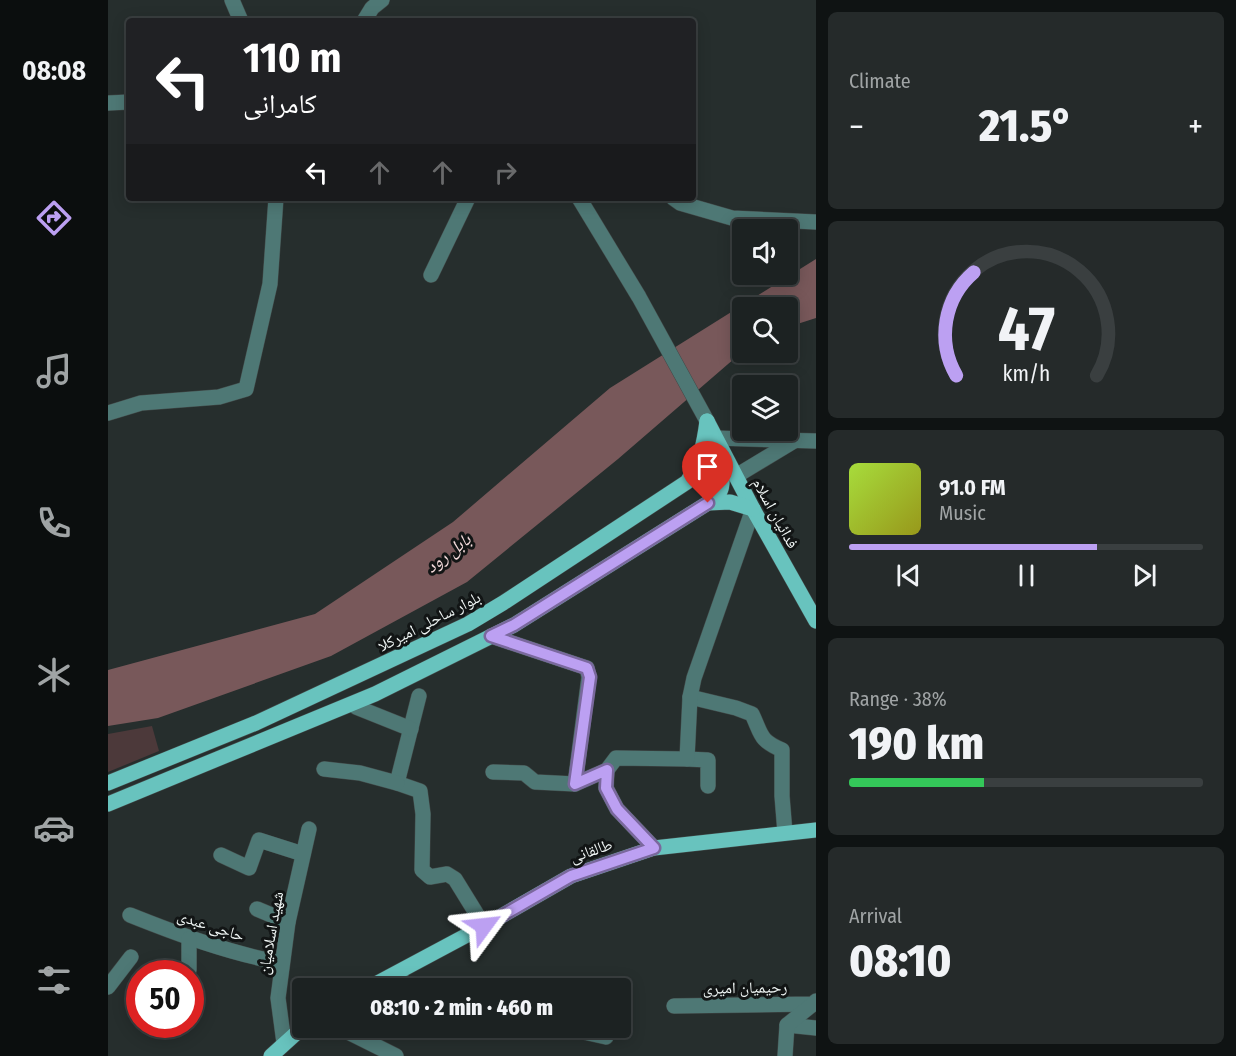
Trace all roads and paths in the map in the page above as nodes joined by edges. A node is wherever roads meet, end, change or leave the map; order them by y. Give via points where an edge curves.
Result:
1 (232, 0) edge
2 (382, 0) edge
3 (240, 18) edge
4 (366, 18) edge
5 (126, 102) edge
6 (108, 103) edge
7 (276, 201) edge
8 (467, 201) edge
9 (581, 201) edge
10 (676, 201) edge
11 (816, 222) edge
12 (431, 275) dead end
13 (108, 413) edge
14 (707, 421) junction
15 (715, 438) junction
16 (732, 439) edge
17 (794, 441) edge
18 (798, 441) edge
19 (816, 441) edge
20 (736, 476) junction
21 (687, 483) junction
22 (708, 503) junction
23 (753, 508) junction
24 (816, 621) edge
25 (491, 636) junction
26 (419, 696) dead end
27 (690, 697) junction
28 (356, 707) dead end
29 (411, 729) junction
30 (687, 759) junction
31 (324, 769) dead end
32 (607, 770) junction
33 (493, 772) dead end
34 (108, 783) edge
35 (397, 783) junction
36 (575, 784) junction
37 (708, 786) dead end
38 (108, 804) edge
39 (309, 829) dead end
40 (816, 830) edge
41 (785, 833) junction
42 (654, 848) junction
43 (303, 854) junction
44 (221, 855) dead end
45 (257, 909) dead end
46 (130, 915) dead end
47 (288, 922) junction
48 (484, 926) junction
49 (189, 939) junction
50 (131, 957) dead end
51 (189, 960) edge
52 (282, 963) junction
53 (396, 974) junction
54 (388, 978) edge
55 (400, 978) edge
56 (108, 987) edge
57 (815, 1002) edge
58 (674, 1006) dead end
59 (787, 1025) junction
60 (816, 1028) edge
61 (292, 1036) edge
62 (360, 1038) edge
63 (284, 1043) junction
64 (271, 1056) edge
65 (396, 1056) edge
66 (785, 1056) edge

1 - 3 street
2 - 4 street
5 - 6 street
7 - 13 street via 270,284 246,389 219,397 141,403
8 - 12 street
9 - 14 street
10 - 11 street via 732,218
14 - 15 main road, فدائیان اسلام
14 - 21 main road via 700,459
15 - 16 street
15 - 20 main road, فدائیان اسلام
17 - 20 street
18 - 19 street
20 - 23 main road, فدائیان اسلام
21 - 22 main road, بلوار ساحلی امیرکلا via 705,469 722,476 723,489
21 - 34 main road, بلوار ساحلی امیرکلا via 468,624 265,719
22 - 23 main road via 730,502
22 - 25 main road
23 - 24 main road, فدائیان اسلام
23 - 27 street
25 - 36 street via 587,668 590,677
25 - 38 main road via 375,694
26 - 29 street
27 - 30 street
27 - 41 street via 752,714 761,737 782,750
28 - 29 street
29 - 35 street
30 - 32 street via 616,758
30 - 37 street via 708,760
31 - 35 street
32 - 36 street
32 - 42 street via 606,788 617,809
33 - 36 street via 524,773 535,782
35 - 48 street via 420,791 422,870 430,877 447,874 455,879
39 - 43 street, شهید اسلامیان
40 - 41 main road, طالقانی
41 - 42 main road, طالقانی
42 - 48 main road, طالقانی via 571,876
43 - 44 street via 259,840 249,868
43 - 47 street, شهید اسلامیان
45 - 47 street
46 - 49 street, حاجی عبدی
47 - 52 street, شهید اسلامیان
48 - 53 main road, طالقانی
49 - 51 street
49 - 52 street, حاجی عبدی
50 - 56 street
52 - 63 street, شهید اسلامیان via 278,998
53 - 54 main road, طالقانی
53 - 55 street
57 - 58 street, رحیمیان امیری
57 - 59 street
59 - 60 street
59 - 66 street
61 - 63 main road
62 - 65 street
63 - 64 main road

